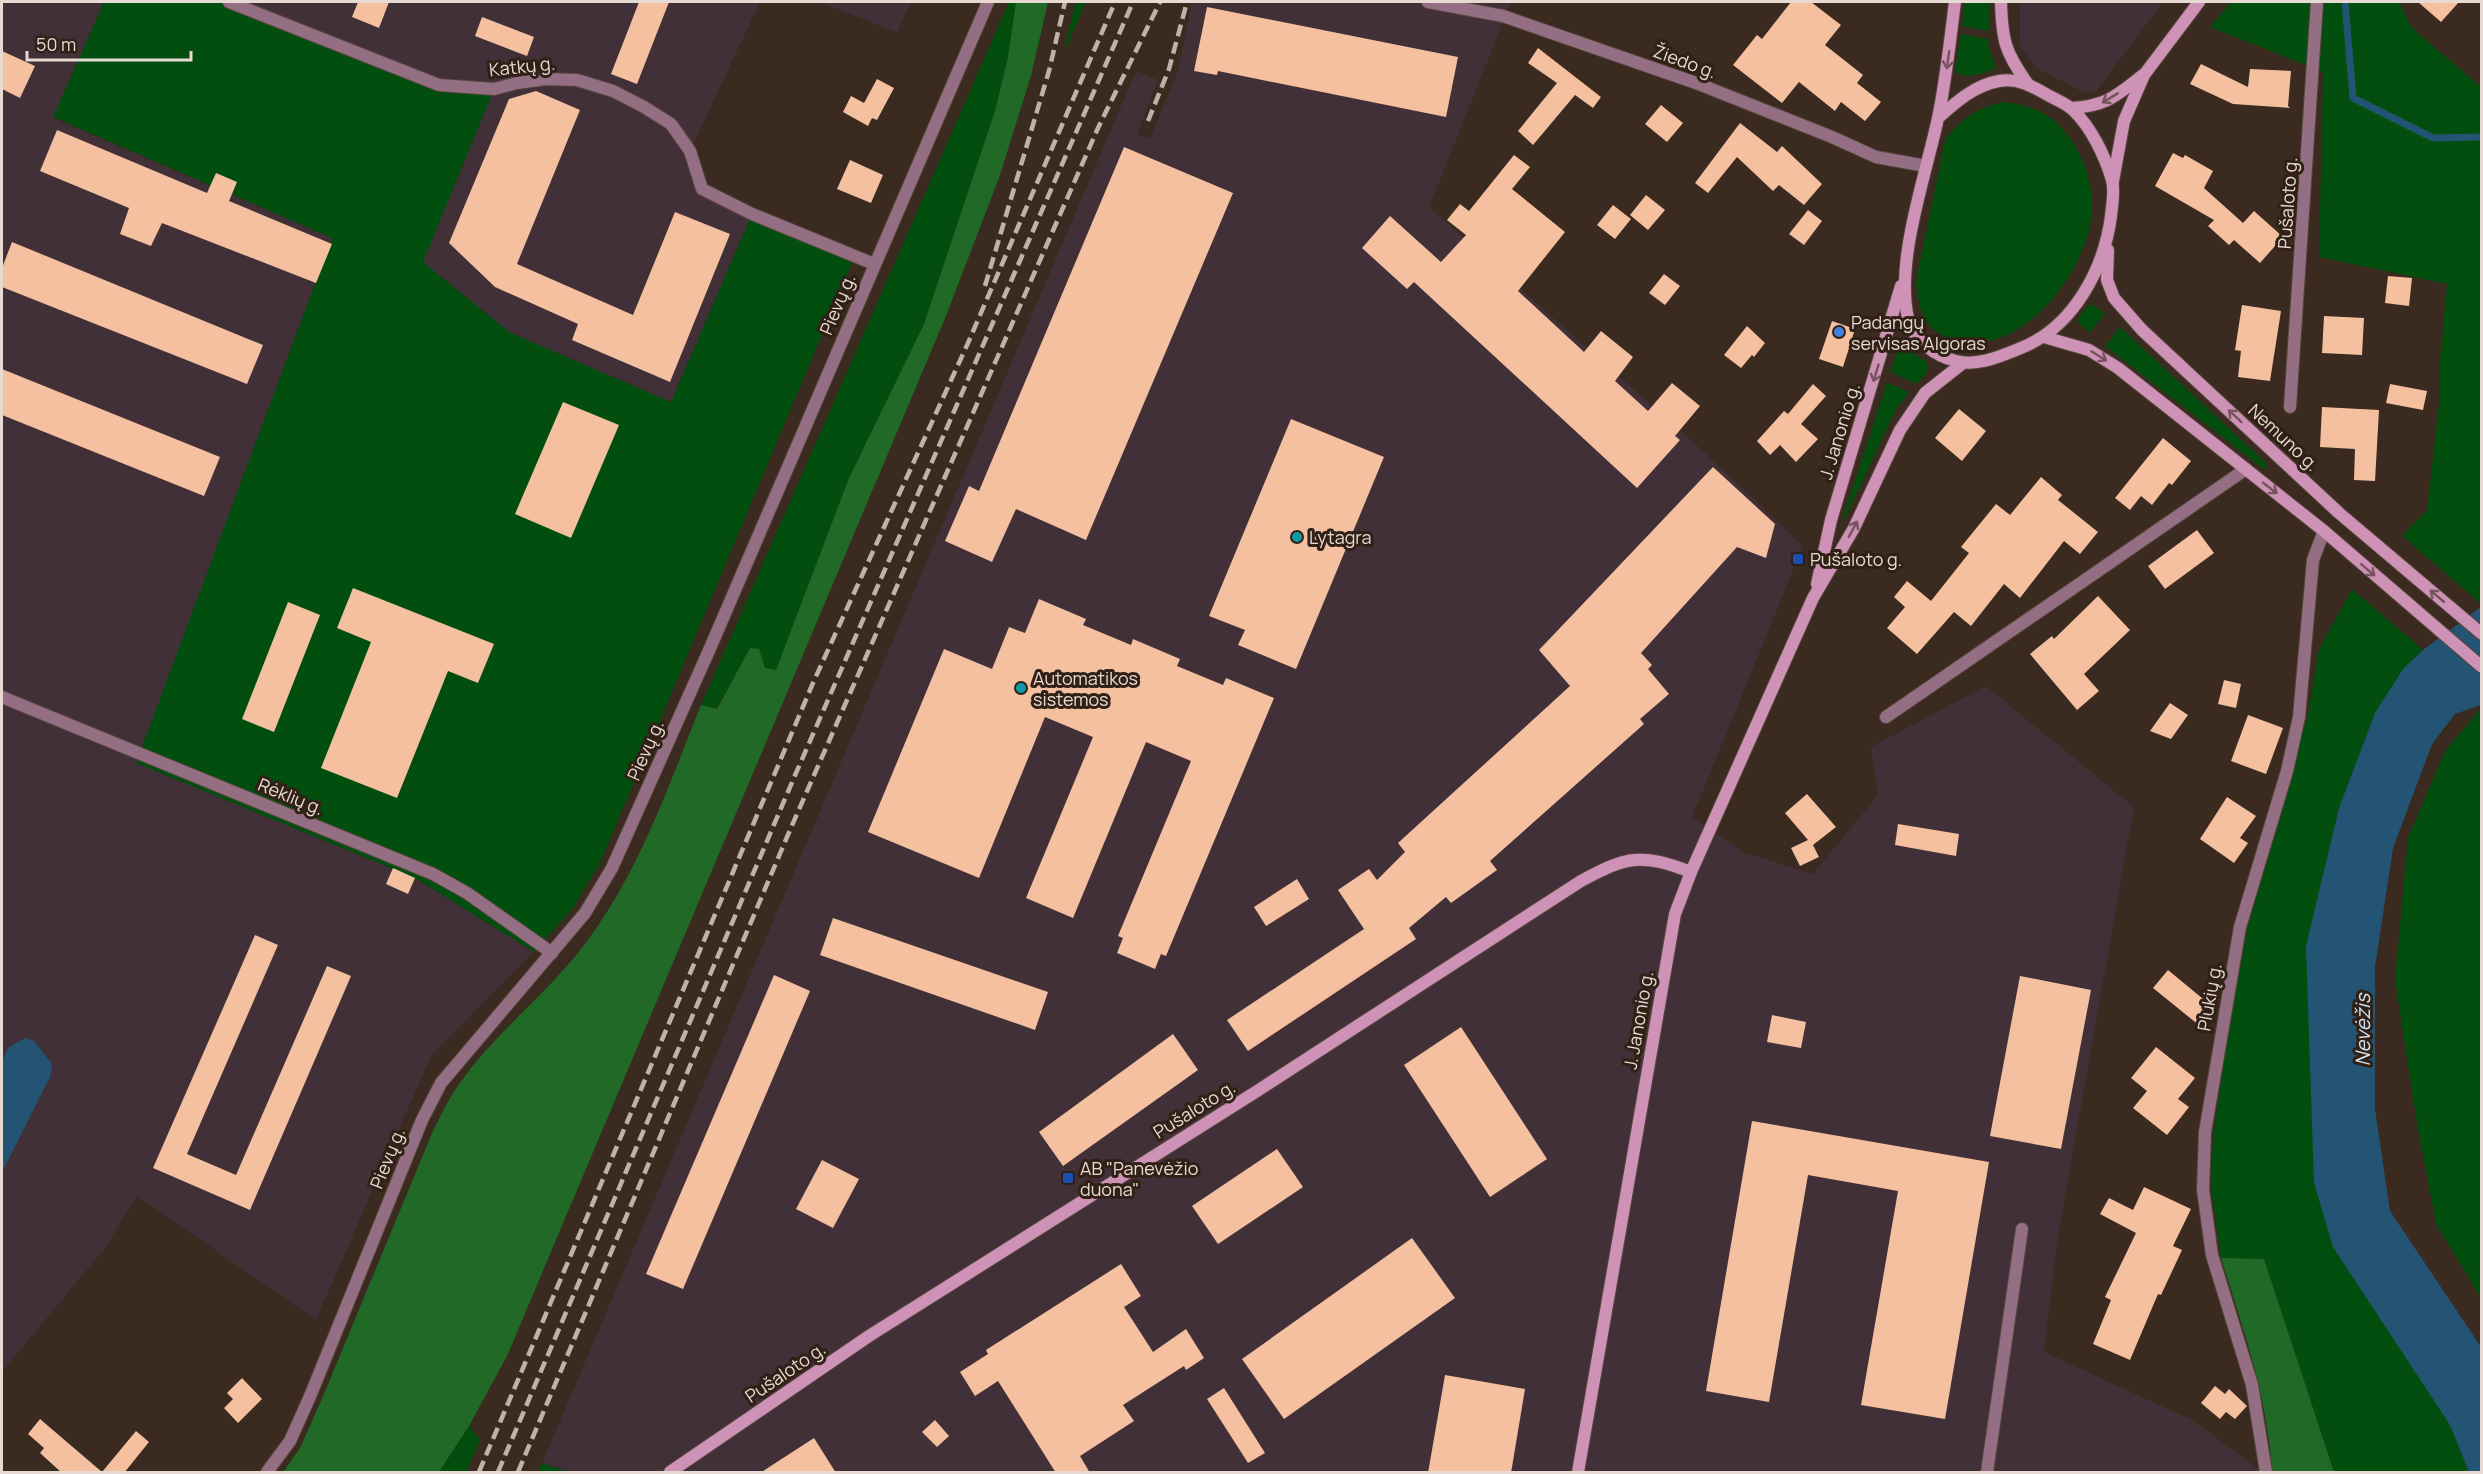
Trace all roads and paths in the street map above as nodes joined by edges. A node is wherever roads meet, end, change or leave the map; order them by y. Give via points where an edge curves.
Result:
1 (230, 2) edge
2 (988, 2) edge
3 (1428, 2) edge
4 (1955, 2) edge
5 (2001, 2) edge
6 (2199, 2) edge
7 (2317, 2) edge
8 (2144, 75) junction
9 (2027, 83) junction
10 (2071, 108) junction
11 (1938, 118) junction
12 (1926, 166) junction
13 (2112, 182) junction
14 (2108, 240) junction
15 (874, 264) junction
16 (1904, 277) junction
17 (2044, 337) junction
18 (1963, 363) junction
19 (2290, 407) dead end
20 (2246, 469) junction
21 (2324, 531) junction
22 (1814, 598) junction
23 (2481, 634) edge
24 (2481, 667) edge
25 (2, 697) edge
26 (1886, 717) dead end
27 (1691, 872) junction
28 (552, 953) junction
29 (2022, 1229) dead end
30 (267, 1473) edge
31 (670, 1473) edge
32 (1578, 1473) edge
33 (1987, 1473) edge
34 (2266, 1473) edge

1 - 15 street, Katkų g. via 439,86 494,89 546,79 577,80 613,91 671,124 690,151 702,189
2 - 15 street, Pievų g.
3 - 12 street, Žiedo g. via 1503,16 1696,83 1876,157
4 -> 11 main road
5 - 9 main road via 2003,34 2010,58
6 - 8 main road
7 - 19 street, Pušaloto g.
8 -> 10 main road via 2108,102
8 - 13 main road via 2124,121
9 - 10 main road
9 - 11 main road via 1997,81 1983,86
10 - 13 main road via 2095,140
11 - 12 main road
12 - 16 main road
13 - 14 main road, Nemuno g.
14 - 17 main road via 2081,297
23 -> 14 main road, Nemuno g. via 2340,513 2142,330 2114,298 2107,280
15 - 28 street, Pievų g. via 612,868 585,913
16 - 18 main road via 1908,320 1919,338 1935,353
16 -> 22 main road, J. Janonio g. via 1831,520
17 - 18 main road via 2005,354
17 -> 20 main road via 2089,350 2118,368
22 -> 18 main road, J. Janonio g. via 1854,528 1900,430 1925,393
20 -> 21 main road
20 - 26 street
21 -> 24 main road
21 - 34 street, Plukių g. via 2313,560 2299,717 2240,927 2205,1132 2203,1190 2212,1255 2252,1385
22 - 27 main road, J. Janonio g.
25 - 28 street, Rėklių g. via 433,874
27 - 31 main road, Pušaloto g. via 1642,859 1611,865 1581,881 869,1336
27 - 32 main road, J. Janonio g. via 1669,943
28 - 30 street, Pievų g. via 441,1083 422,1120 311,1394 290,1441
29 - 33 street

